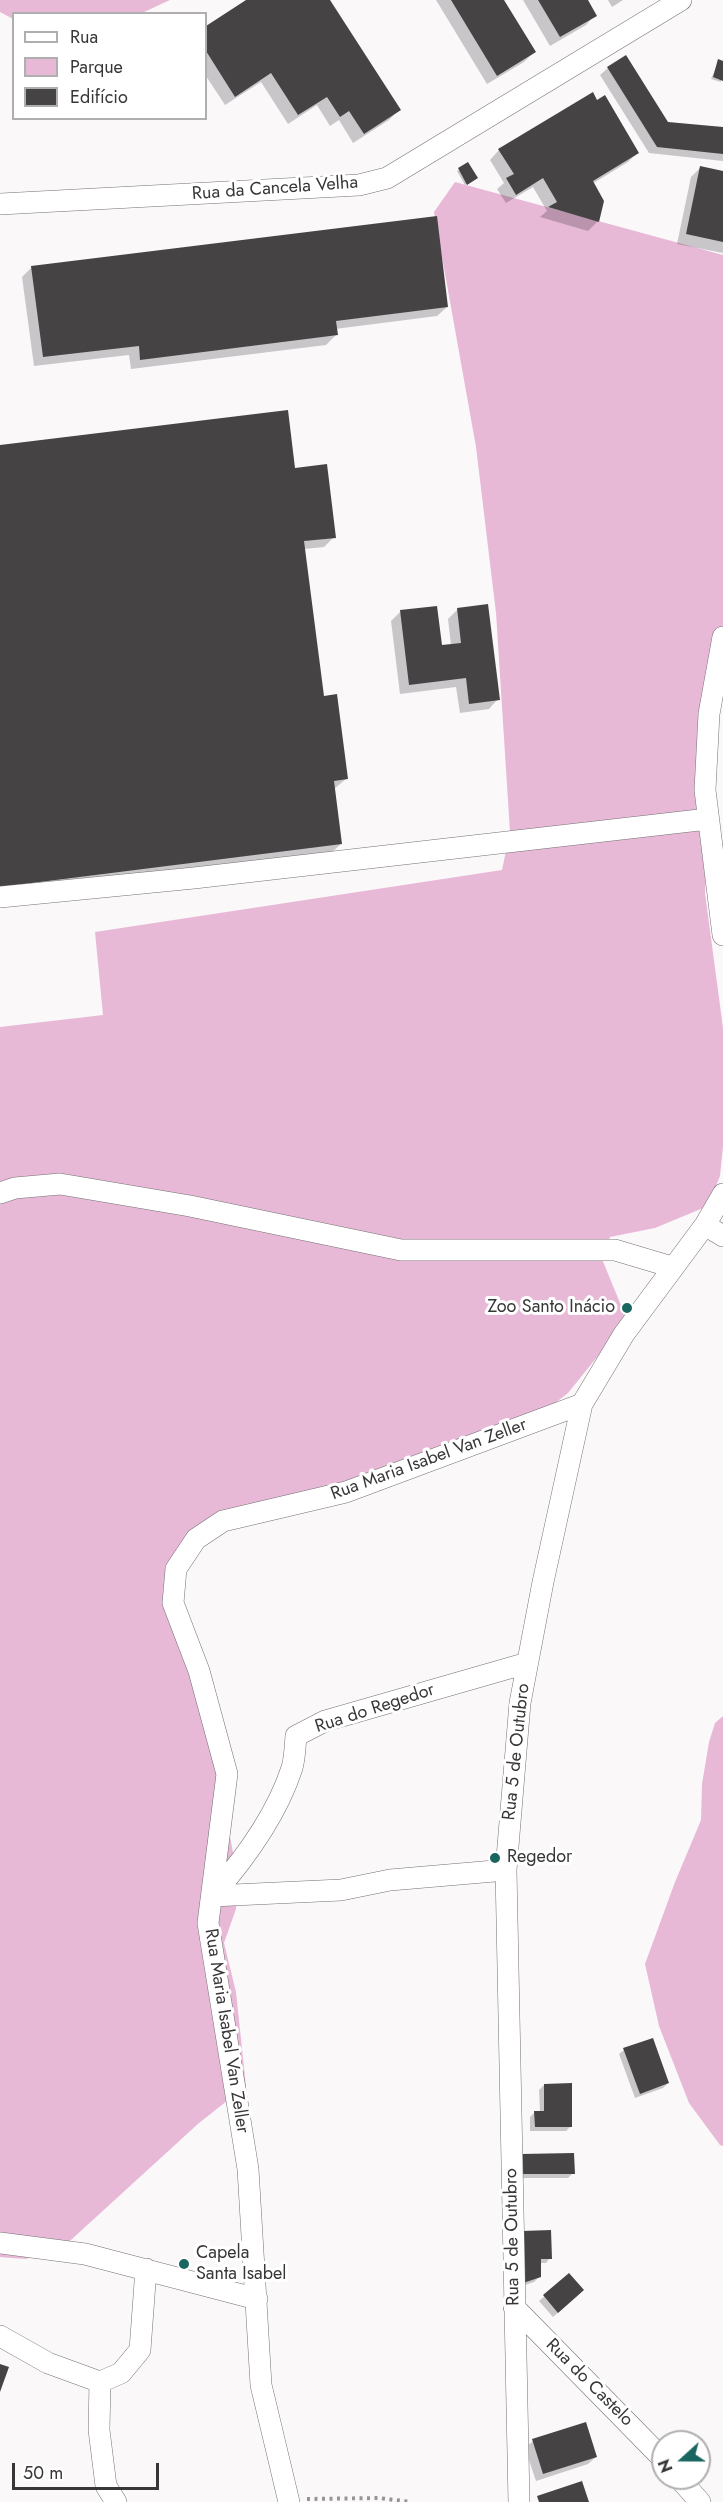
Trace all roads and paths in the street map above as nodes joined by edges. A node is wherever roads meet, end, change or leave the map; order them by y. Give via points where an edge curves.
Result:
1 (681, 0) edge
2 (0, 204) edge
3 (723, 637) edge
4 (708, 819) junction
5 (0, 897) edge
6 (723, 935) edge
7 (0, 1193) edge
8 (723, 1194) edge
9 (705, 1225) junction
10 (723, 1236) edge
11 (672, 1267) junction
12 (582, 1404) junction
13 (527, 1663) junction
14 (506, 1870) junction
15 (212, 1896) junction
16 (0, 2243) edge
17 (146, 2269) junction
18 (257, 2299) junction
19 (514, 2307) junction
20 (0, 2336) edge
21 (100, 2382) junction
22 (651, 2447) edge
23 (690, 2490) edge
24 (289, 2500) edge
25 (116, 2502) edge
26 (411, 2502) edge
27 (519, 2502) edge
28 (700, 2502) edge

1 - 2 street, Rua da Cancela Velha via 387,178 358,185
3 - 4 street via 709,714 705,790
4 - 5 street
4 - 6 street
7 - 11 street via 60,1184 190,1206 401,1250 615,1250
8 - 9 street, Rua 5 de Outubro
9 - 10 street
9 - 11 street, Rua 5 de Outubro
11 - 12 street, Rua 5 de Outubro via 624,1334
12 - 13 street, Rua 5 de Outubro
12 - 15 street, Rua Maria Isabel Van Zeller via 346,1492 223,1521 196,1539 176,1569 173,1603 199,1671 227,1774
13 - 14 street, Rua 5 de Outubro
13 - 15 street, Rua do Regedor via 325,1721 297,1736 292,1767 274,1807 240,1865
14 - 15 street via 390,1880 341,1890
14 - 19 street, Rua 5 de Outubro
15 - 18 street, Rua Maria Isabel Van Zeller via 208,1923 248,2169
16 - 17 street via 85,2254
17 - 18 street
17 - 21 street via 140,2350 121,2373
18 - 24 street, Rua Maria Isabel Van Zeller via 261,2385
19 - 22 street, Rua do Castelo
19 - 27 street, Rua 5 de Outubro
20 - 21 street via 48,2363
21 - 25 street via 99,2430 106,2486
23 - 28 street
24 - 26 path via 379,2498

